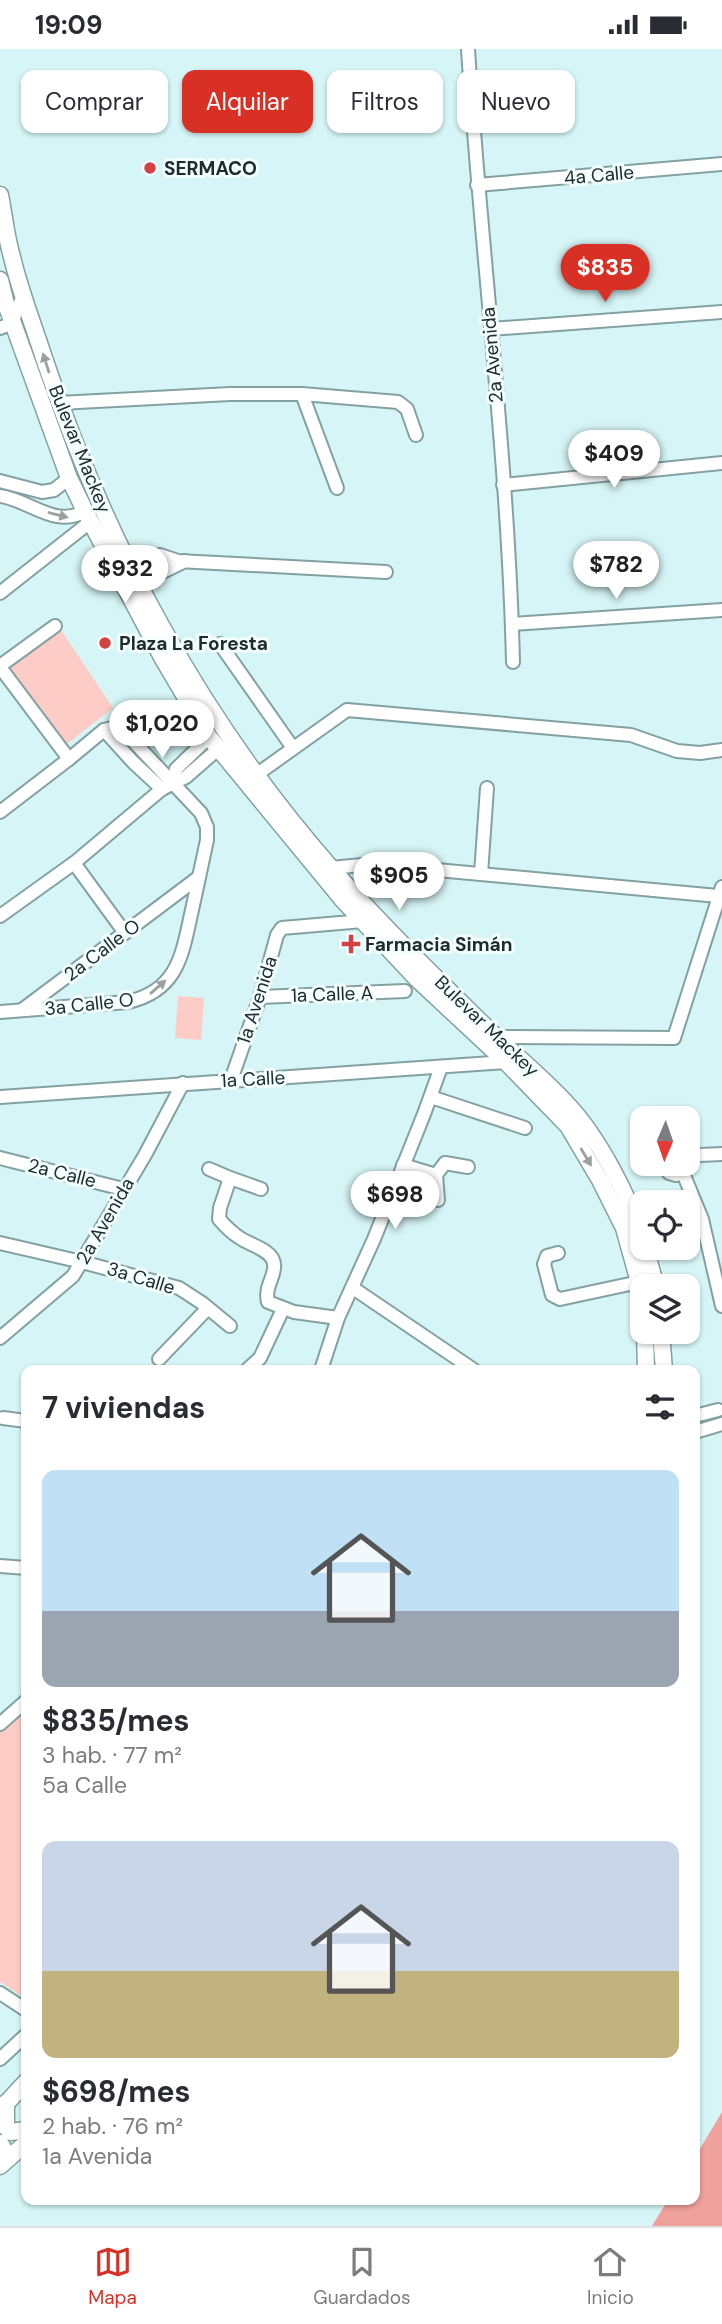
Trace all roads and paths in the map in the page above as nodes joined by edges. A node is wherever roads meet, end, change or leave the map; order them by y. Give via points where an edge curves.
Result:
1 (468, 49) edge
2 (722, 164) edge
3 (477, 185) junction
4 (0, 195) edge
5 (0, 280) edge
6 (24, 295) junction
7 (3, 306) edge
8 (722, 312) edge
9 (7, 326) edge
10 (491, 329) junction
11 (302, 394) junction
12 (59, 403) junction
13 (416, 435) dead end
14 (722, 463) edge
15 (69, 478) junction
16 (0, 481) edge
17 (503, 485) junction
18 (337, 488) dead end
19 (0, 496) edge
20 (88, 517) junction
21 (386, 572) dead end
22 (130, 576) junction
23 (0, 593) edge
24 (722, 610) edge
25 (512, 624) junction
26 (55, 626) dead end
27 (220, 644) dead end
28 (513, 662) dead end
29 (0, 666) edge
30 (214, 743) junction
31 (293, 748) junction
32 (722, 750) edge
33 (69, 759) junction
34 (256, 775) junction
35 (168, 785) junction
36 (487, 788) dead end
37 (0, 811) edge
38 (74, 863) junction
39 (331, 868) junction
40 (481, 874) junction
41 (199, 877) junction
42 (720, 891) edge
43 (0, 916) edge
44 (363, 921) junction
45 (125, 933) junction
46 (405, 991) dead end
47 (260, 997) junction
48 (21, 1011) junction
49 (0, 1012) edge
50 (495, 1037) junction
51 (506, 1062) junction
52 (441, 1067) junction
53 (231, 1080) junction
54 (183, 1083) junction
55 (0, 1097) edge
56 (431, 1097) junction
57 (525, 1128) dead end
58 (722, 1154) edge
59 (700, 1155) edge
60 (0, 1158) edge
61 (402, 1165) junction
62 (468, 1167) dead end
63 (209, 1169) dead end
64 (436, 1175) junction
65 (689, 1176) edge
66 (230, 1178) junction
67 (123, 1189) junction
68 (261, 1189) dead end
69 (438, 1200) dead end
70 (630, 1207) edge
71 (0, 1243) edge
72 (558, 1253) dead end
73 (82, 1262) junction
74 (637, 1274) edge
75 (630, 1284) edge
76 (353, 1288) junction
77 (722, 1306) edge
78 (208, 1308) junction
79 (283, 1309) junction
80 (338, 1318) junction
81 (230, 1326) dead end
82 (0, 1338) edge
83 (645, 1344) edge
84 (662, 1344) edge
85 (159, 1359) dead end
86 (252, 1365) edge
87 (323, 1365) edge
88 (467, 1365) edge
89 (646, 1365) edge
90 (664, 1365) edge
91 (718, 1410) dead end
92 (700, 1415) edge
93 (3, 1418) dead end
94 (21, 1420) edge
95 (722, 1424) edge
96 (700, 1431) edge
97 (0, 1566) edge
98 (21, 1568) edge
99 (21, 1705) edge
100 (0, 1724) edge
101 (0, 1993) edge
102 (21, 2007) edge
103 (21, 2040) edge
104 (0, 2059) edge
105 (21, 2087) edge
106 (3, 2107) edge
107 (21, 2132) edge
108 (0, 2143) edge
109 (21, 2147) edge
110 (0, 2160) edge
111 (0, 2166) edge

1 - 3 street, 2a Avenida
2 - 3 street, 4a Calle
3 - 10 street, 2a Avenida
4 - 6 main road, Bulevar Mackey via 11,256
5 - 7 main road, Bulevar Mackey
6 - 9 street
12 -> 6 main road, Bulevar Mackey
7 - 9 main road, Bulevar Mackey
8 - 10 street
9 - 15 main road, Bulevar Mackey
10 - 17 street, 2a Avenida
11 - 12 street
11 - 13 street via 398,402 407,409
11 - 18 street
12 - 22 main road, Bulevar Mackey
14 - 17 street
15 - 16 street via 54,490 42,492
15 - 20 main road, Bulevar Mackey
17 - 25 street, 2a Avenida
19 -> 20 street via 64,518
20 - 22 main road, Bulevar Mackey
20 - 23 street
21 - 22 street via 186,561
22 - 30 main road, Bulevar Mackey via 163,659
22 - 34 main road, Bulevar Mackey
24 - 25 street
25 - 28 street, 2a Avenida
26 - 29 street
27 - 31 street
29 - 33 street
30 - 35 street via 176,769
30 - 44 main road, Bulevar Mackey
31 - 32 street via 348,710 631,735 677,751
31 - 34 street
33 - 35 street via 104,730 133,762
33 - 37 street
34 - 39 main road, Bulevar Mackey
35 - 38 street
35 - 41 street via 201,813 207,827
36 - 40 street
38 - 43 street
38 - 45 street
39 - 40 street via 372,864
39 - 50 main road, Bulevar Mackey
40 - 42 street
41 - 45 street, 2a Calle O
48 -> 41 street, 3a Calle O via 128,1002 156,992 185,949
42 - 50 street via 674,1038
44 - 47 street, 1a Avenida via 282,928
44 - 51 main road, Bulevar Mackey
45 - 48 street, 2a Calle O
46 - 47 street, 1a Calle A
47 - 53 street, 1a Avenida
48 - 49 street
50 - 70 main road, Bulevar Mackey via 567,1104 596,1144
51 - 52 street, 1a Calle
51 -> 74 main road, Bulevar Mackey via 568,1126 624,1228
52 - 53 street, 1a Calle
52 - 56 street
53 - 54 street, 1a Calle
54 - 55 street, 1a Calle
54 - 67 street, 2a Avenida
56 - 57 street
56 - 61 street
58 - 59 street
60 - 67 street, 2a Calle
61 - 64 street
61 - 76 street
62 - 64 street via 444,1163
63 - 66 street
64 - 69 street
65 - 77 street
66 - 68 street
66 - 79 street via 219,1219 239,1238 270,1254 275,1268 267,1288 268,1301
67 - 73 street, 2a Avenida
71 - 73 street, 3a Calle
72 - 75 street via 547,1257 544,1264 552,1295 560,1299
73 - 78 street, 3a Calle via 178,1288
73 - 82 street, 2a Avenida via 73,1276
76 - 80 street
76 - 88 street
78 - 81 street, 3a Calle
78 - 85 street
79 - 80 street
79 - 86 street
80 - 87 street
83 - 89 main road
84 - 90 main road
91 - 92 street
93 - 94 street
95 - 96 street
97 - 98 street
99 - 100 street
101 - 102 street
103 - 104 street
105 - 106 main road
106 - 107 main road via 6,2127
108 - 110 main road via 4,2150
109 - 111 main road

